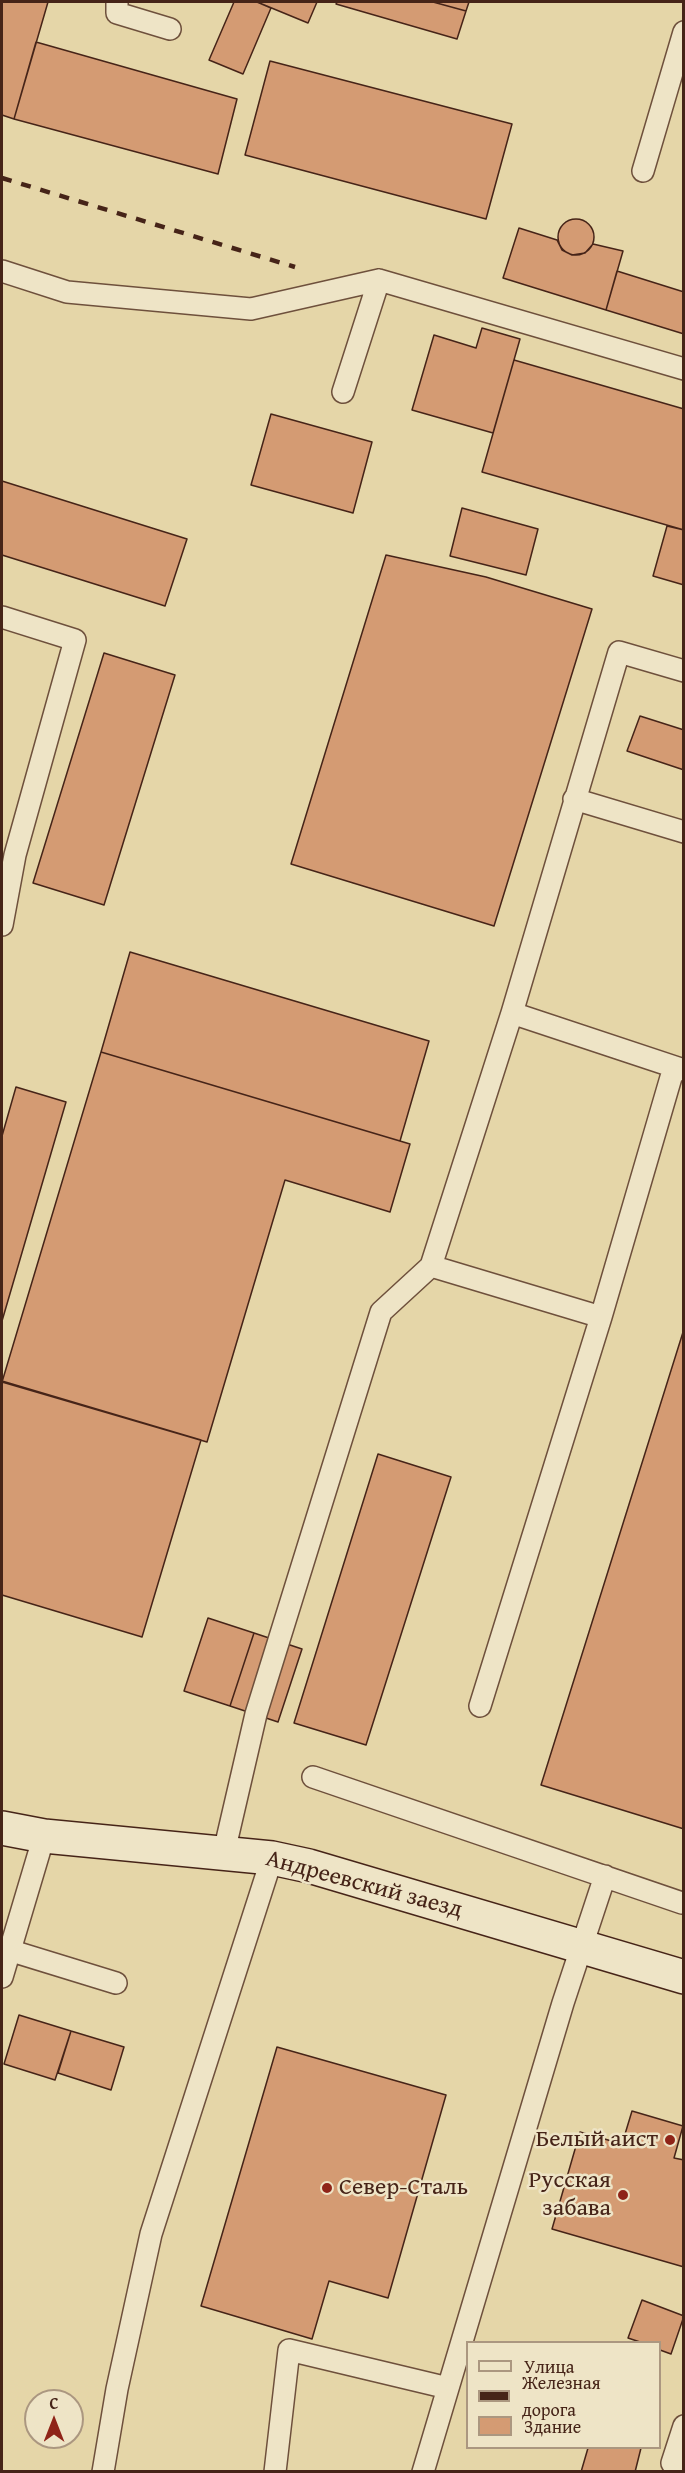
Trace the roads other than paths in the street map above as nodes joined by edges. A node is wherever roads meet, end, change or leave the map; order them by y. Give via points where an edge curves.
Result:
1 (118, 5) edge
2 (170, 29) dead end
3 (684, 32) edge
4 (643, 171) dead end
5 (2, 271) edge
6 (379, 280) junction
7 (684, 369) edge
8 (343, 392) dead end
9 (2, 617) edge
10 (684, 671) edge
11 (574, 799) junction
12 (684, 832) edge
13 (2, 925) edge
14 (512, 1013) junction
15 (679, 1069) edge
16 (431, 1266) junction
17 (600, 1317) junction
18 (480, 1706) dead end
19 (313, 1777) dead end
20 (2, 1828) edge
21 (44, 1836) junction
22 (224, 1852) junction
23 (272, 1858) junction
24 (605, 1876) junction
25 (682, 1903) edge
26 (583, 1946) junction
27 (5, 1949) edge
28 (2, 1977) edge
29 (684, 1977) edge
30 (116, 1983) dead end
31 (448, 2388) junction
32 (684, 2426) edge
33 (103, 2472) edge
34 (275, 2472) edge
35 (423, 2472) edge
36 (678, 2472) edge

1 - 2 lane
3 - 4 lane
5 - 6 lane via 67,292 251,309
6 - 7 lane
6 - 8 lane
9 - 13 lane via 75,640 15,855
10 - 11 lane via 619,652
11 - 12 lane
11 - 14 lane
14 - 15 lane
14 - 16 lane
15 - 17 lane
16 - 17 lane
16 - 22 lane via 381,1312 256,1714
17 - 18 lane
19 - 24 lane
20 - 21 street, Андреевский заезд
21 - 22 street, Андреевский заезд
21 - 27 lane
22 - 23 street, Андреевский заезд
23 - 26 street, Андреевский заезд
23 - 33 lane via 151,2234
24 - 25 lane
24 - 26 lane
26 - 29 street, Андреевский заезд
26 - 31 lane
27 - 28 lane
27 - 30 lane
31 - 34 lane via 289,2350
31 - 35 lane
32 - 36 lane via 672,2463

